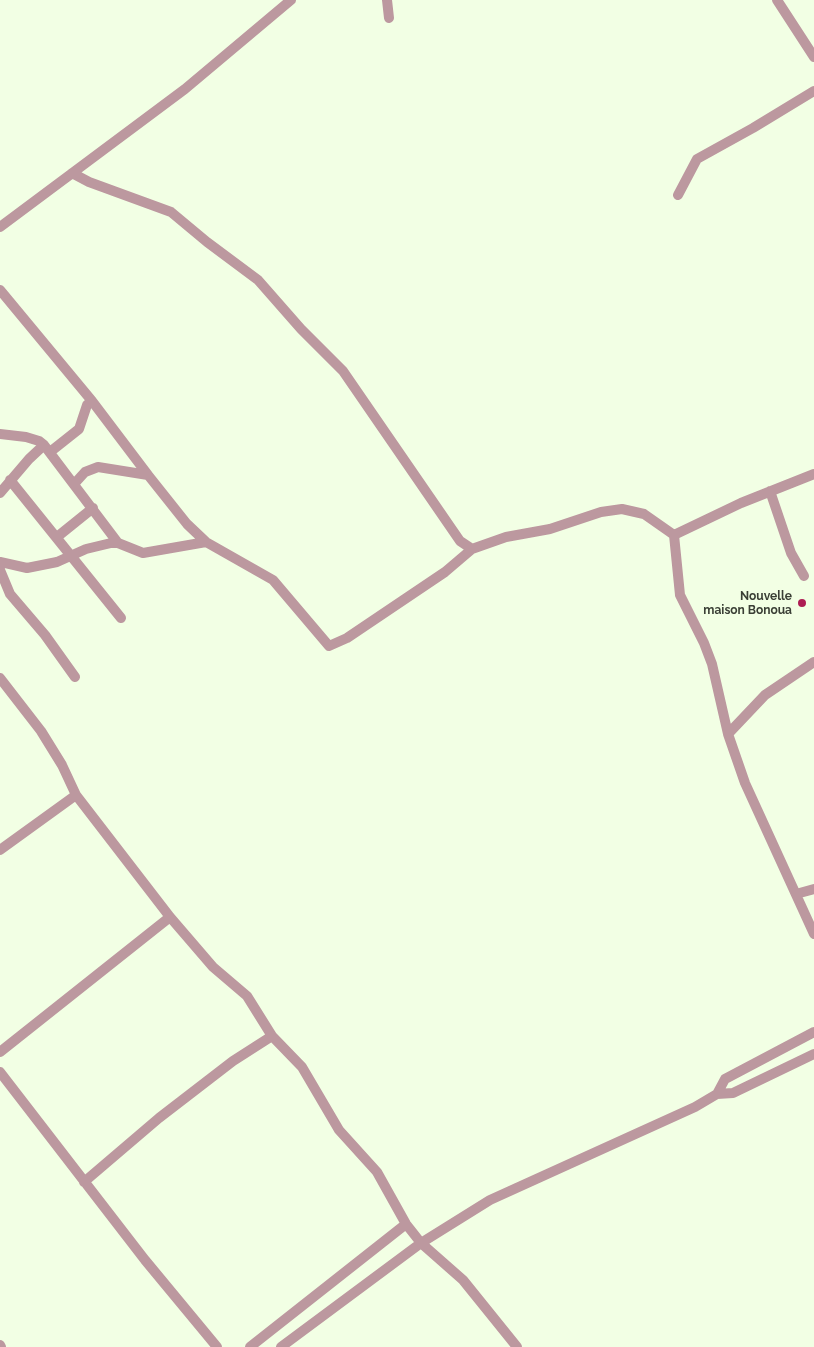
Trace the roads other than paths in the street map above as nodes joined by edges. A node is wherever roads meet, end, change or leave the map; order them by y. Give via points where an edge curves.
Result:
1 (291, 0) edge
2 (387, 0) edge
3 (777, 0) edge
4 (389, 18) dead end
5 (814, 57) edge
6 (814, 91) edge
7 (72, 173) junction
8 (678, 195) dead end
9 (0, 227) edge
10 (0, 290) edge
11 (92, 401) junction
12 (0, 434) edge
13 (47, 449) junction
14 (814, 474) edge
15 (148, 475) junction
16 (75, 483) junction
17 (4, 485) edge
18 (770, 491) junction
19 (93, 508) junction
20 (674, 535) junction
21 (57, 537) junction
22 (206, 542) junction
23 (118, 543) junction
24 (472, 549) junction
25 (71, 556) junction
26 (0, 562) edge
27 (0, 570) edge
28 (804, 576) dead end
29 (121, 618) dead end
30 (814, 662) edge
31 (75, 676) dead end
32 (0, 678) edge
33 (728, 734) junction
34 (76, 795) junction
35 (0, 850) edge
36 (814, 889) edge
37 (796, 894) junction
38 (170, 917) junction
39 (814, 934) edge
40 (814, 1032) edge
41 (272, 1036) junction
42 (0, 1052) edge
43 (814, 1054) edge
44 (0, 1072) edge
45 (717, 1094) junction
46 (84, 1182) junction
47 (406, 1224) junction
48 (421, 1243) junction
49 (217, 1347) edge
50 (250, 1347) edge
51 (281, 1347) edge
52 (517, 1347) edge

1 - 7 street via 185,89
2 - 4 street
3 - 5 street
6 - 8 street via 696,158
7 - 9 street
7 - 24 street via 171,212 258,280 343,372 460,540
10 - 11 street
11 - 13 street via 87,405 78,429
11 - 15 street
12 - 13 street via 35,439
13 - 16 street
13 - 17 street
14 - 18 street
15 - 16 street via 98,467 85,472
15 - 22 street via 186,524
16 - 19 street
17 - 21 street
18 - 20 street
18 - 28 street via 791,553
19 - 21 street
19 - 23 street
20 - 24 street via 644,514 622,509 601,512 550,529 506,537
20 - 33 street via 680,595 712,664
21 - 25 street
22 - 23 street via 143,553
22 - 24 street via 273,580 329,646 347,638 445,572
23 - 25 street via 86,549
25 - 26 street via 27,568
25 - 29 street
27 - 31 street via 10,594 45,634
30 - 33 street via 765,695
32 - 34 street via 41,731
33 - 37 street via 745,783
34 - 35 street
34 - 38 street
36 - 37 street
37 - 39 street
38 - 41 street via 214,967 247,996
38 - 42 street
40 - 45 street via 726,1079
41 - 46 street via 158,1118
41 - 47 street via 293,1056 312,1081 343,1135 377,1172
43 - 45 street via 734,1093
44 - 46 street
45 - 48 street via 490,1200
46 - 49 street
47 - 48 street
47 - 50 street
48 - 51 street
48 - 52 street via 463,1280

